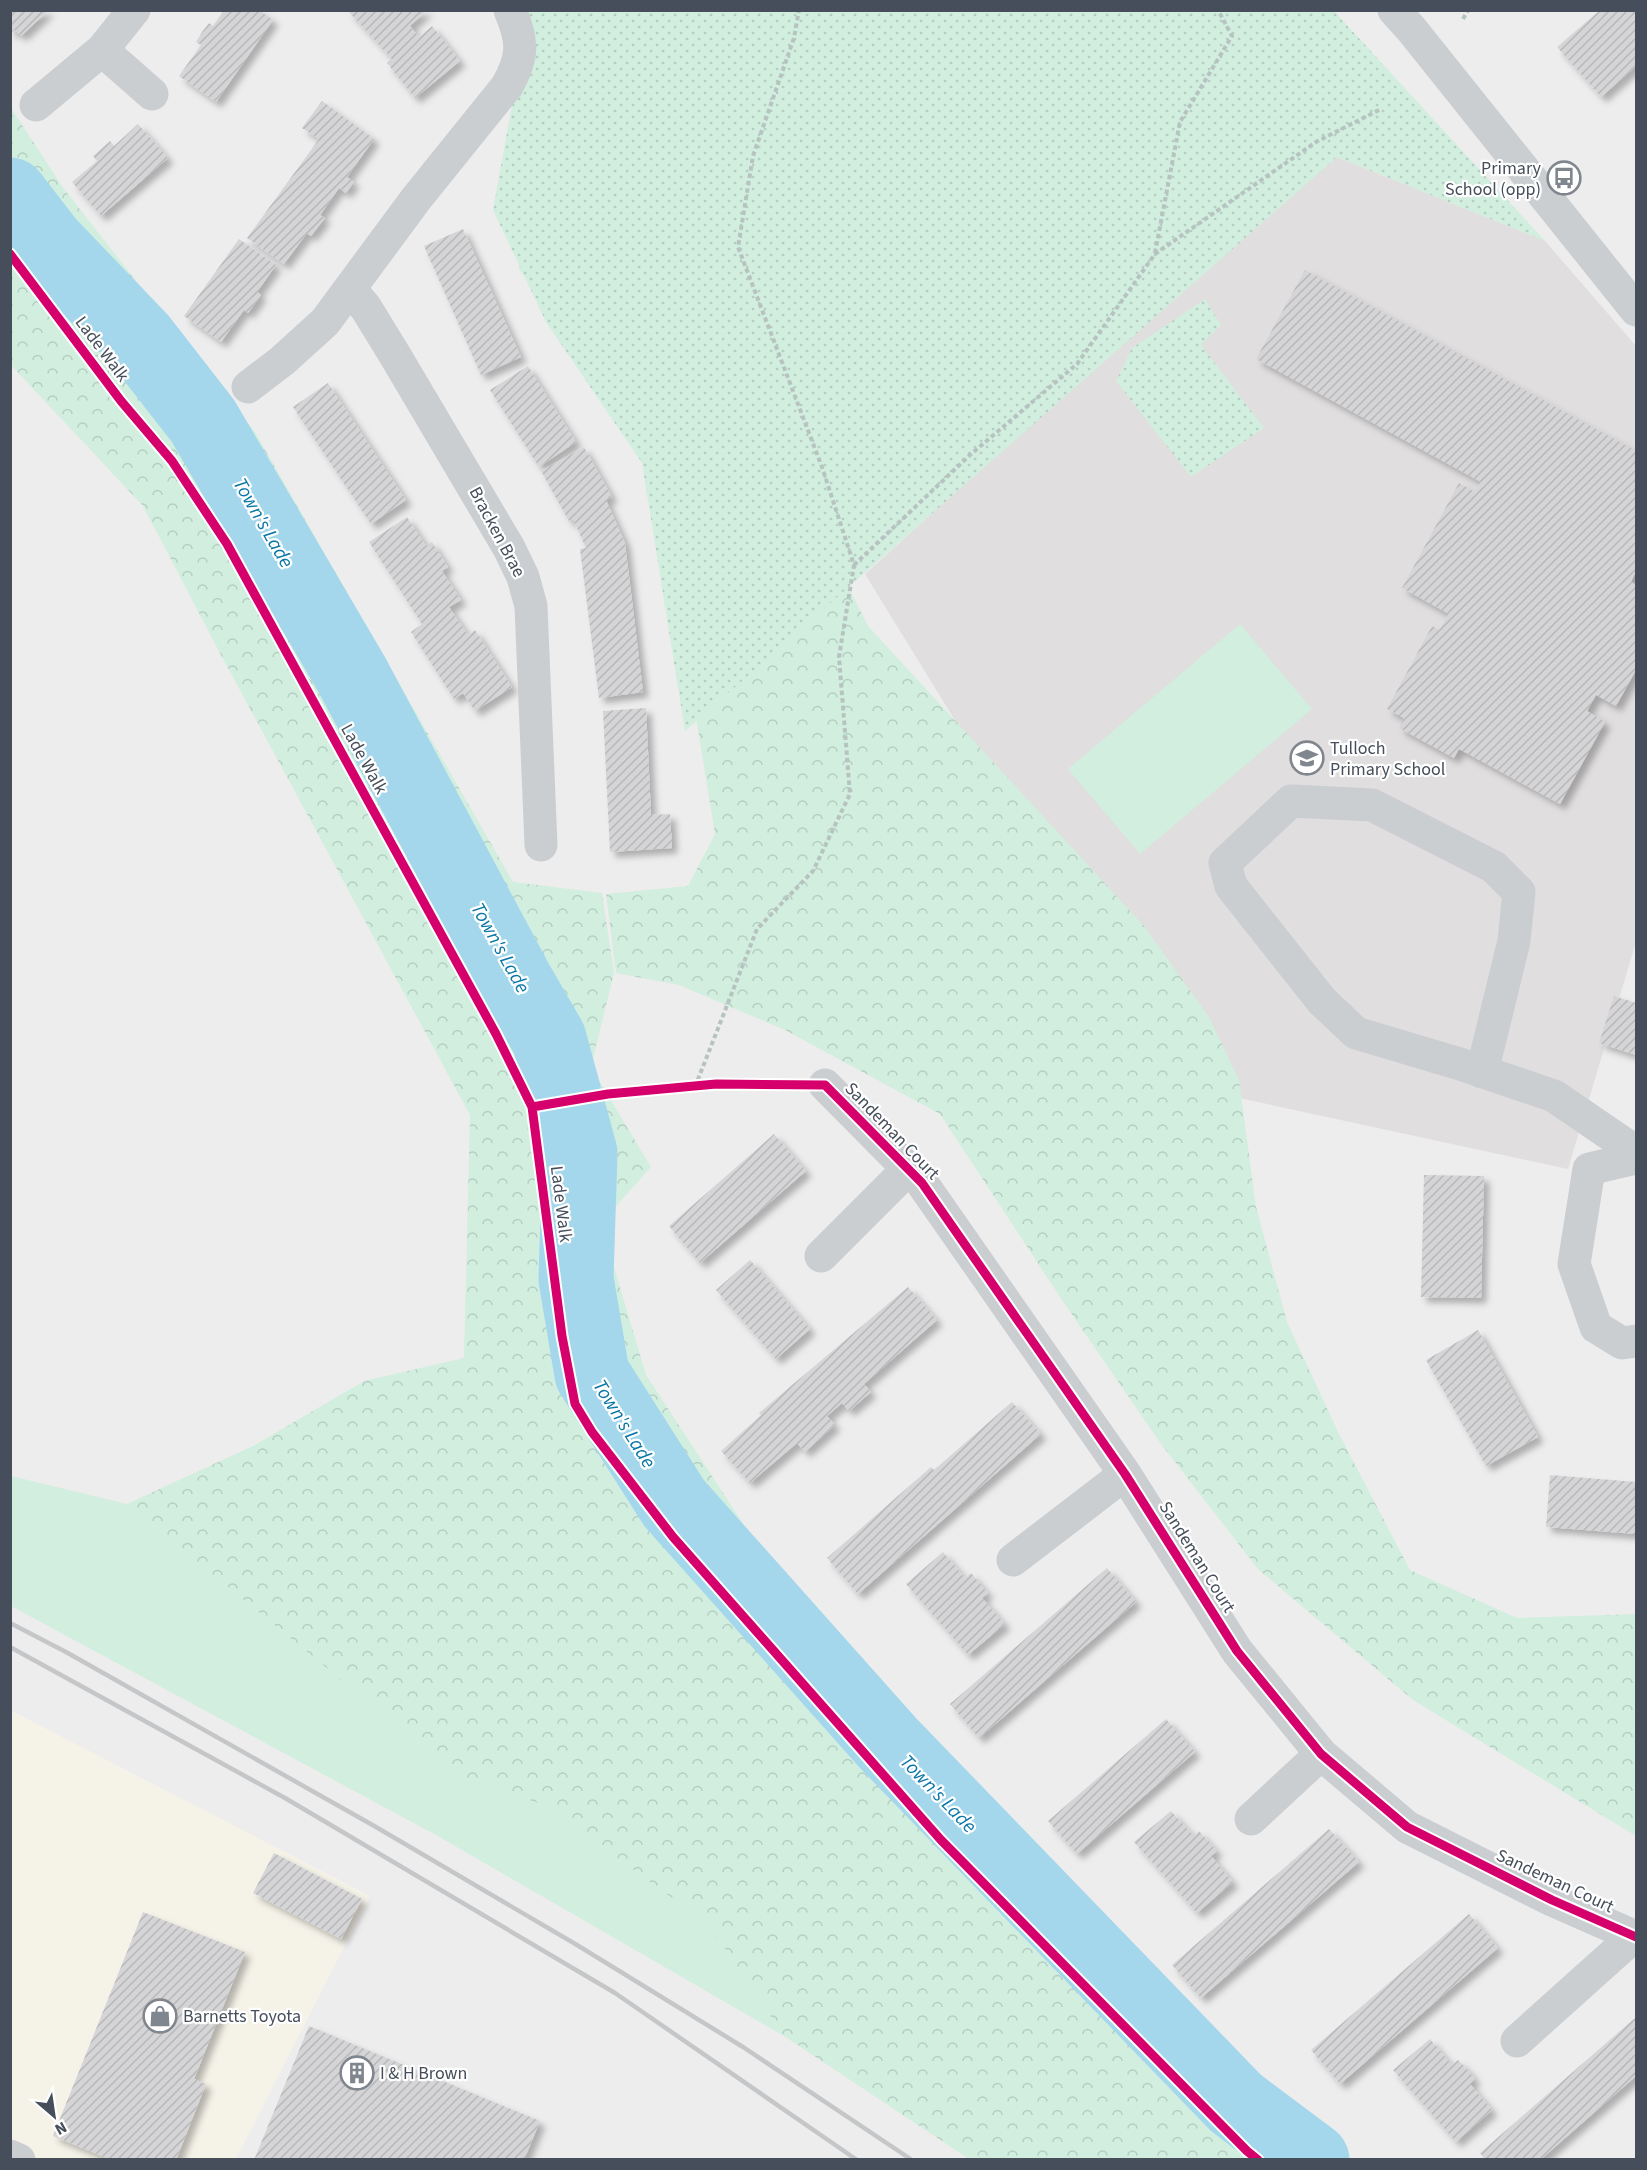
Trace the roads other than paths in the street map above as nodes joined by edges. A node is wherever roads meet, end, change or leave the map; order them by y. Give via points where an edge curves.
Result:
1 (134, 10) edge
2 (510, 10) edge
3 (1394, 10) edge
4 (102, 50) junction
5 (152, 94) dead end
6 (36, 105) dead end
7 (350, 289) junction
8 (1636, 310) edge
9 (248, 387) dead end
10 (541, 845) dead end
11 (1482, 1072) junction
12 (825, 1085) dead end
13 (1636, 1152) edge
14 (1636, 1158) edge
15 (908, 1169) junction
16 (821, 1256) dead end
17 (1636, 1341) edge
18 (1125, 1474) junction
19 (1013, 1560) dead end
20 (1321, 1754) junction
21 (1251, 1819) dead end
22 (1635, 1936) edge
23 (1517, 2041) dead end
24 (10, 2156) edge
25 (19, 2160) edge

1 - 4 street
2 - 7 street via 520,36 518,62 510,81
3 - 8 street
4 - 5 street
4 - 6 street
7 - 9 street via 325,322
7 - 10 street, Bracken Brae via 396,357 523,577 531,606
11 - 11 street via 1356,1033 1322,1001 1231,885 1225,863 1291,801 1372,805 1494,867 1519,892 1514,941
11 - 13 street via 1554,1096
12 - 15 street, Sandeman Court
14 - 17 street via 1589,1169 1574,1264 1596,1327 1622,1343
15 - 16 street, Sandeman Court
15 - 18 street, Sandeman Court via 922,1183
18 - 19 street
18 - 20 street, Sandeman Court via 1237,1651
20 - 21 street
20 - 22 street, Sandeman Court via 1407,1827 1552,1900
22 - 23 street, Sandeman Court
24 - 25 street

